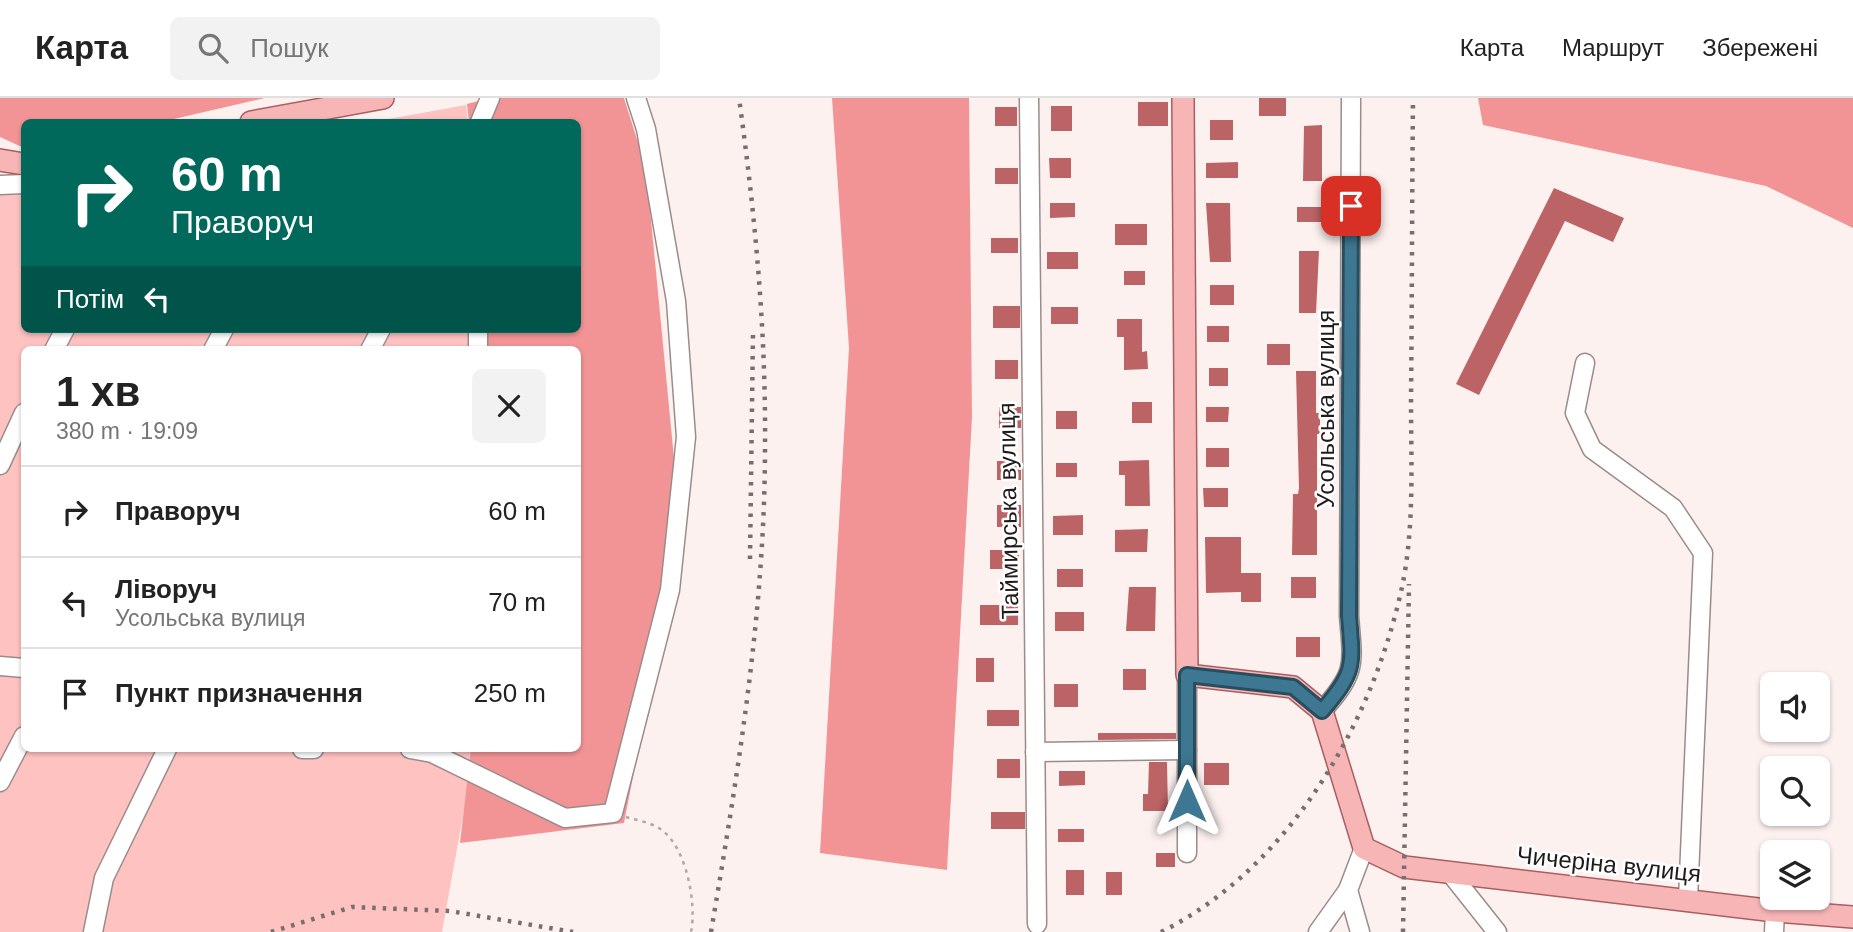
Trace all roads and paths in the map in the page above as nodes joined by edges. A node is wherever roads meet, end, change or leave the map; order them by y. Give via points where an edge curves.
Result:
1 (383, 98) edge
2 (490, 98) edge
3 (636, 98) edge
4 (1029, 98) edge
5 (1183, 98) edge
6 (1351, 98) edge
7 (320, 116) edge
8 (286, 119) edge
9 (481, 119) edge
10 (0, 160) edge
11 (21, 164) edge
12 (21, 184) edge
13 (0, 185) edge
14 (1585, 363) dead end
15 (21, 419) edge
16 (0, 464) edge
17 (0, 666) edge
18 (21, 668) edge
19 (1187, 675) junction
20 (1322, 711) junction
21 (21, 742) edge
22 (1187, 750) junction
23 (166, 752) edge
24 (426, 752) edge
25 (1035, 752) junction
26 (0, 782) edge
27 (612, 813) junction
28 (1364, 848) junction
29 (1187, 853) dead end
30 (1451, 874) junction
31 (1348, 890) junction
32 (1688, 899) junction
33 (1853, 917) edge
34 (1775, 921) edge
35 (1037, 924) dead end
36 (93, 932) edge
37 (691, 932) edge
38 (1318, 932) edge
39 (1360, 932) edge
40 (1497, 932) edge

1 - 7 main road
2 - 9 street
3 - 27 street via 646,130 676,301 685,437 670,590
4 - 25 street, Таймирська вулиця
5 - 19 main road
6 - 20 street, Усольська вулиця via 1349,616 1353,666 1343,688
7 - 8 main road
10 - 11 main road
12 - 13 street
14 - 32 street via 1575,413 1592,449 1673,508 1703,553
15 - 16 street
17 - 18 street
19 - 20 main road via 1293,687
19 - 22 street
20 - 28 main road
21 - 26 street
22 - 25 street
22 - 29 street
23 - 36 street via 104,878
24 - 27 street via 565,818
25 - 35 street, Таймирська вулиця
27 - 37 path via 659,827 684,857 694,919
28 - 30 main road, Чичеріна вулиця via 1404,867
28 - 31 street
30 - 32 main road, Чичеріна вулиця
30 - 40 street
31 - 38 street
31 - 39 street
32 - 34 main road, Чичеріна вулиця
33 - 34 main road, Чичеріна вулиця

